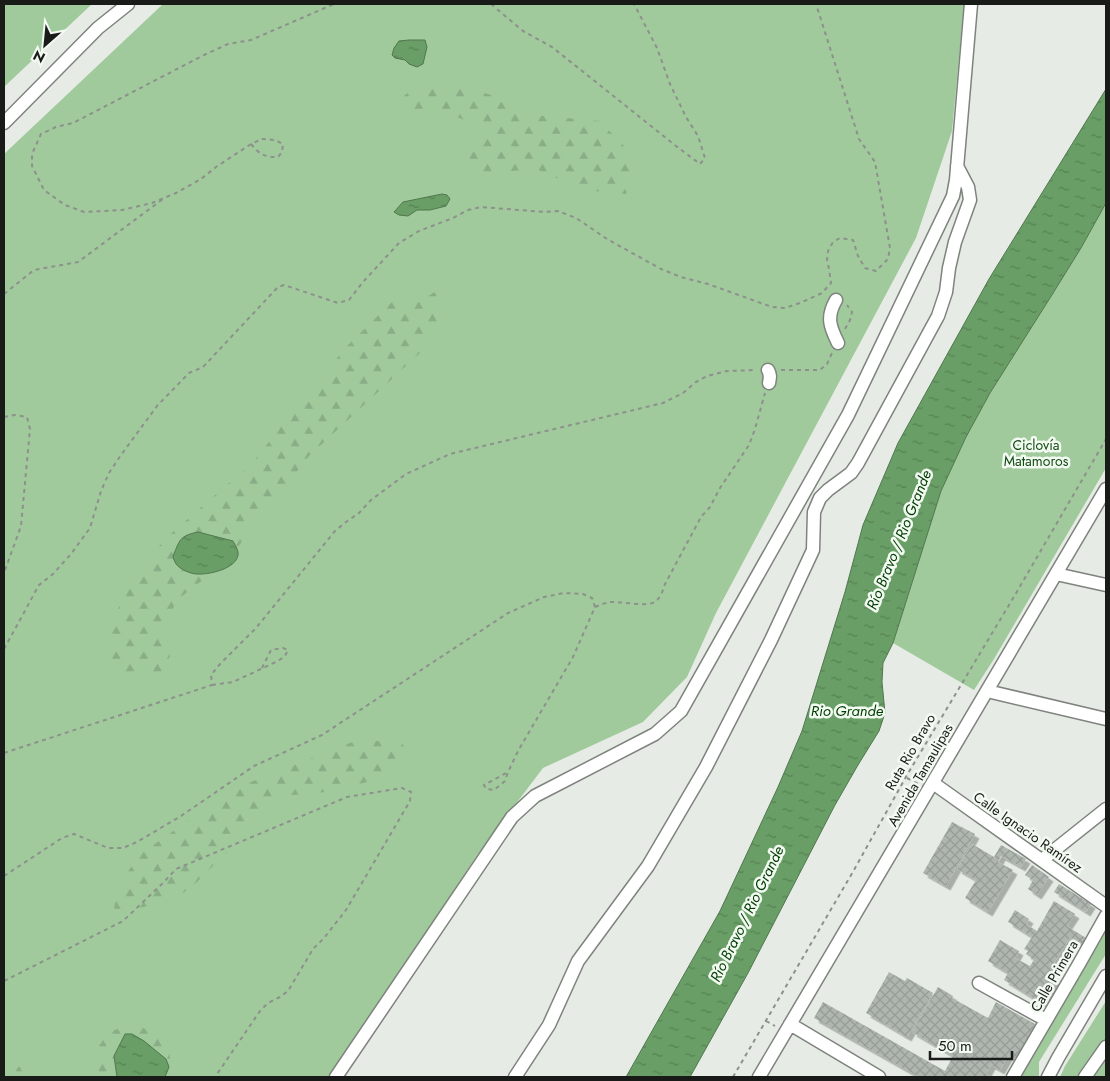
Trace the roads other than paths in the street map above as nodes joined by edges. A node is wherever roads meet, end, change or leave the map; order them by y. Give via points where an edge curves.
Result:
1 (128, 4) edge
2 (972, 4) edge
3 (4, 122) edge
4 (957, 166) junction
5 (836, 300) road end
6 (838, 344) road end
7 (1106, 489) edge
8 (1056, 574) junction
9 (1106, 585) edge
10 (987, 691) junction
11 (1106, 719) edge
12 (933, 783) junction
13 (1106, 808) edge
14 (1042, 860) junction
15 (1106, 906) edge
16 (1106, 916) edge
17 (1106, 976) edge
18 (980, 983) dead end
19 (1046, 1020) junction
20 (790, 1024) junction
21 (1106, 1047) edge
22 (336, 1077) edge
23 (515, 1077) edge
24 (759, 1077) edge
25 (879, 1077) edge
26 (1012, 1077) edge
27 (1048, 1077) edge
28 (1084, 1077) edge

1 - 3 street via 98,28
2 - 4 street
4 - 22 street via 953,196 848,415 681,711 655,734 535,796 512,817
4 - 23 street via 968,187 970,200 954,242 946,292 938,316 858,463 820,498 814,512 813,550 706,767 648,866 578,961 549,1025
5 - 6 street via 830,319
7 - 8 street, Avenida Tamaulipas
8 - 9 street
8 - 10 street, Avenida Tamaulipas
10 - 11 street
10 - 12 street, Avenida Tamaulipas
12 - 14 street, Calle Ignacio Ramírez
12 - 20 street, Avenida Tamaulipas
13 - 14 street
14 - 15 street, Calle Ignacio Ramírez
16 - 19 street, Calle Primera
17 - 27 street
18 - 19 street
19 - 26 street, Calle Primera
20 - 24 street, Avenida Tamaulipas
20 - 25 street
21 - 28 street

